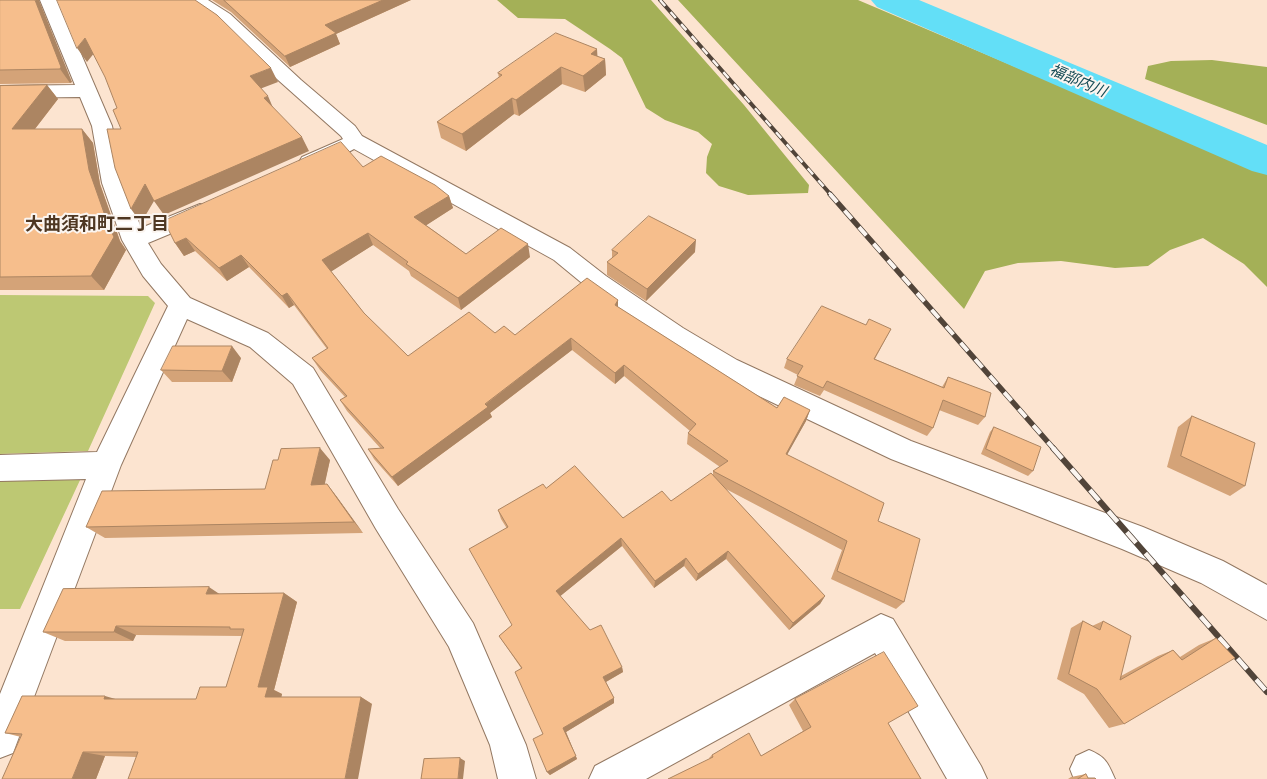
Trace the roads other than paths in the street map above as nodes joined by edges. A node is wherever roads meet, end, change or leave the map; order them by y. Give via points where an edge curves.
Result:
1 (49, 0) edge
2 (195, 0) edge
3 (88, 91) junction
4 (0, 92) edge
5 (355, 141) junction
6 (291, 170) edge
7 (218, 203) edge
8 (134, 240) junction
9 (181, 305) junction
10 (106, 465) junction
11 (0, 468) edge
12 (1267, 603) edge
13 (1, 734) edge
14 (517, 779) edge
15 (608, 779) edge
16 (968, 779) edge

1 - 3 street
2 - 5 street via 212,8 236,27
3 - 4 street
3 - 8 street via 102,126 114,183
5 - 6 street
5 - 12 street via 562,254 597,282 727,368 901,450 1212,572
7 - 8 street
8 - 9 street via 152,270
9 - 10 street
9 - 14 street via 259,340 303,376 386,519 461,635 508,746
10 - 11 street
10 - 13 street
15 - 16 street via 881,631

